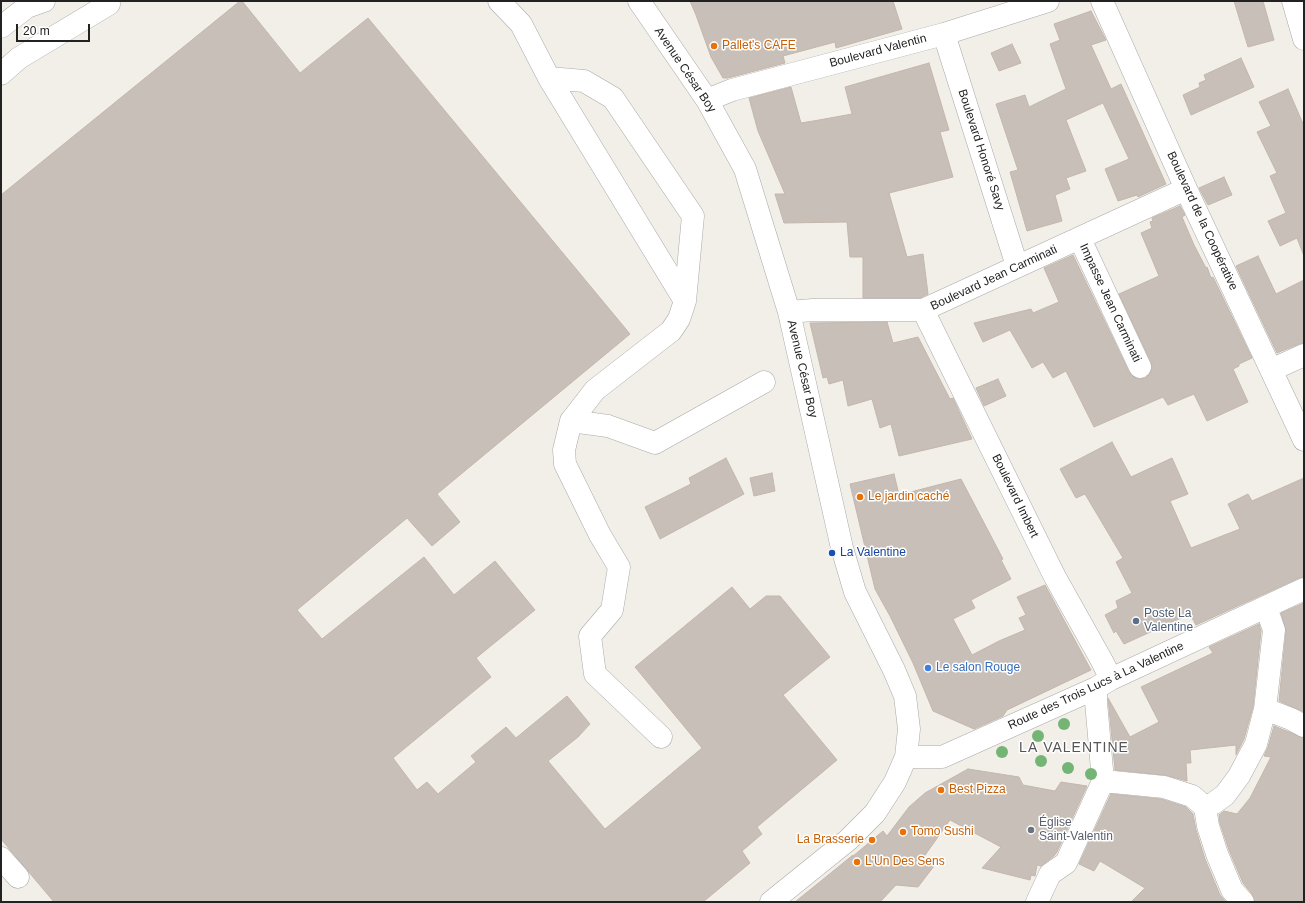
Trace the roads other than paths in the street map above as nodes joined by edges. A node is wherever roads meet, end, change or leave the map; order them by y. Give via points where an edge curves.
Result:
1 (44, 1) edge
2 (108, 1) edge
3 (499, 1) edge
4 (639, 1) edge
5 (1048, 1) edge
6 (1102, 1) edge
7 (1293, 1) edge
8 (1, 26) edge
9 (944, 34) junction
10 (1304, 39) edge
11 (1, 74) edge
12 (549, 78) junction
13 (707, 100) junction
14 (1186, 189) junction
15 (1080, 238) junction
16 (1017, 266) junction
17 (685, 301) junction
18 (923, 310) junction
19 (789, 312) junction
20 (1304, 355) edge
21 (1140, 367) dead end
22 (1271, 370) junction
23 (764, 382) dead end
24 (571, 420) junction
25 (1304, 440) edge
26 (1304, 589) edge
27 (1266, 608) junction
28 (1103, 684) junction
29 (1265, 709) junction
30 (1304, 726) edge
31 (661, 736) dead end
32 (906, 757) junction
33 (1103, 780) junction
34 (1205, 807) junction
35 (1, 858) edge
36 (18, 877) dead end
37 (771, 902) edge
38 (1037, 902) edge
39 (1243, 902) edge

1 - 8 street via 27,7
2 - 11 street via 108,4 19,58
3 - 12 street via 521,24
4 - 13 street, Avenue César Boy
5 - 9 street, Boulevard Valentin
6 - 14 street, Boulevard de la Coopérative
7 - 10 street
9 - 13 street, Boulevard Valentin via 732,90
9 - 16 street, Boulevard Honoré Savy
12 - 17 street
12 - 17 street via 584,81 613,98 693,216
13 - 19 street, Avenue César Boy via 745,170
14 - 15 street, Boulevard Jean Carminati
14 - 22 street, Boulevard de la Coopérative
15 - 16 street, Boulevard Jean Carminati
15 - 21 street, Impasse Jean Carminati
16 - 18 street, Boulevard Jean Carminati
17 - 24 street via 679,319 671,331 595,390
18 - 19 street, Boulevard Jean Carminati
18 - 28 street, Boulevard Imbert via 1055,577 1102,661
19 - 32 street, Avenue César Boy via 842,548 855,592 905,696 909,729
20 - 22 street
22 - 25 street, Boulevard de la Coopérative
23 - 24 street via 655,443 608,426
24 - 31 street via 564,450 565,464 619,567 612,610 590,636 595,674
26 - 27 street, Route des Trois Lucs à La Valentine
27 - 28 street, Route des Trois Lucs à La Valentine
27 - 29 street via 1274,630
28 - 32 street, Route des Trois Lucs à La Valentine via 942,757
28 - 33 street via 1096,702
29 - 30 street
29 - 34 street via 1256,744 1240,776 1225,795
32 - 37 street, Avenue César Boy via 895,782 875,813 848,840
33 - 34 street via 1164,787 1192,796
33 - 38 street via 1066,863 1050,874
34 - 39 street via 1217,854 1232,890
35 - 36 street

